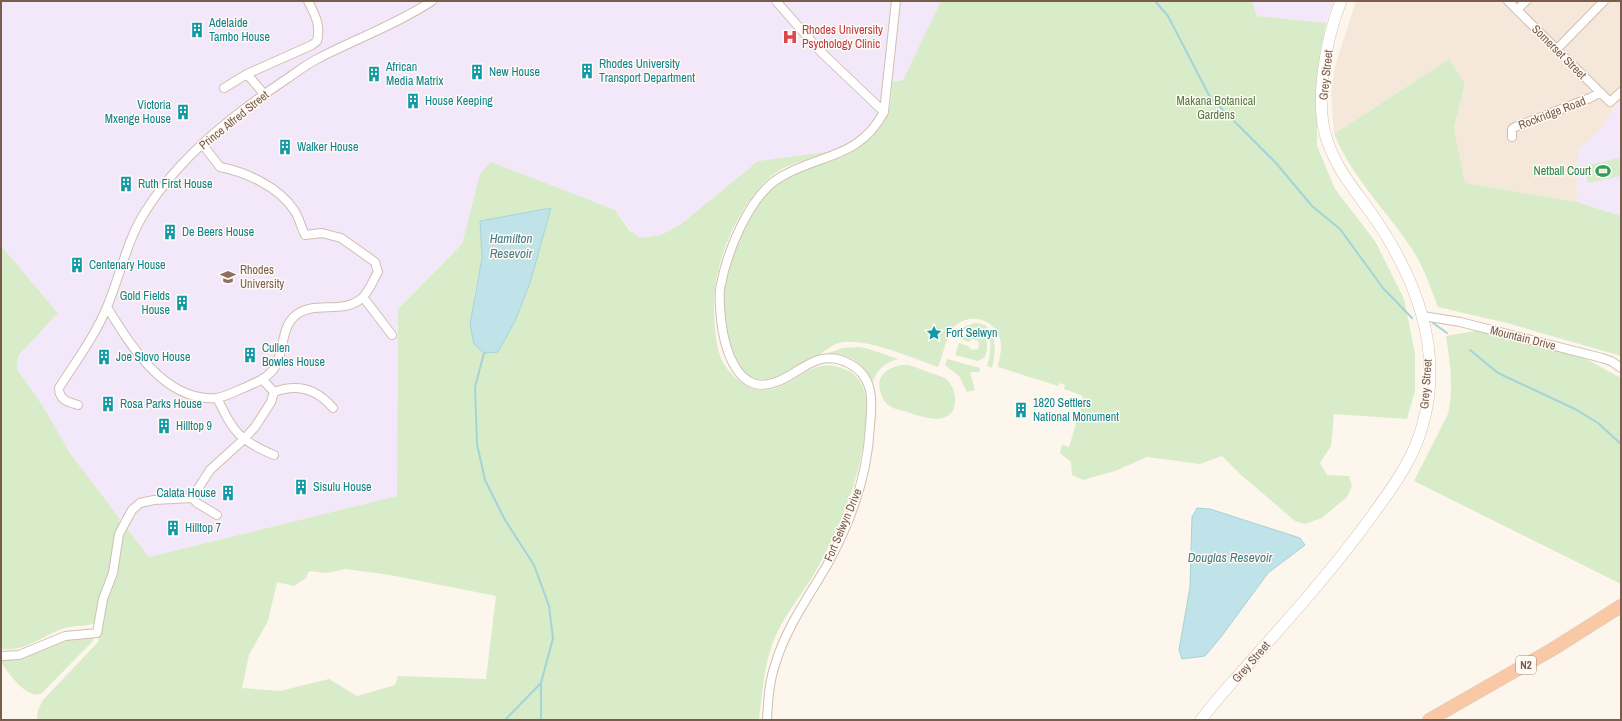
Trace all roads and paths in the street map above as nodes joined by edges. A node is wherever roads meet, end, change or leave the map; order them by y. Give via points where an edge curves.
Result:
1 (308, 1) edge
2 (432, 1) edge
3 (776, 1) edge
4 (896, 1) edge
5 (1341, 1) edge
6 (1508, 1) edge
7 (1526, 1) edge
8 (1604, 1) edge
9 (1517, 10) junction
10 (1556, 49) junction
11 (247, 74) junction
12 (224, 88) dead end
13 (1621, 92) edge
14 (1599, 93) junction
15 (264, 94) junction
16 (884, 112) junction
17 (1512, 137) dead end
18 (202, 144) junction
19 (363, 297) junction
20 (107, 307) junction
21 (1423, 316) junction
22 (392, 335) dead end
23 (1612, 361) junction
24 (1621, 363) edge
25 (1621, 368) edge
26 (262, 379) junction
27 (274, 392) junction
28 (217, 398) junction
29 (78, 405) dead end
30 (333, 408) dead end
31 (244, 440) junction
32 (274, 455) dead end
33 (192, 498) junction
34 (217, 515) dead end
35 (1621, 606) edge
36 (1, 656) edge
37 (767, 720) edge
38 (1201, 720) edge
39 (1429, 720) edge

1 - 11 street via 318,21 317,41
2 - 15 street, Prince Alfred Street via 319,57
3 - 16 street via 820,51
4 - 16 street
5 - 21 main road, Grey Street via 1333,20 1324,75 1323,128 1339,166 1399,257 1411,280
6 - 9 street, Somerset Street
7 - 9 street
8 - 10 street
9 - 10 street, Somerset Street
10 - 14 street, Somerset Street
11 - 12 street
11 - 15 street
13 - 14 street, Somerset Street via 1610,102
14 - 17 street, Rockridge Road via 1515,126 1512,129
15 - 18 street, Prince Alfred Street
16 - 37 street, Fort Selwyn Drive via 876,128 868,136 836,155 778,179 764,190 735,241 724,270 720,290 722,336 736,370 746,379 756,383 775,382 817,360 837,359 853,365 866,379 870,388 868,456 861,484 849,518 827,564 783,642 774,668
18 - 19 street via 220,167 251,178 282,196 294,211 305,235 333,235 368,255 375,262 378,272
18 - 20 street, Prince Alfred Street via 185,161 144,213
19 - 22 street
19 - 26 street via 343,308 312,309 296,315 286,330 278,362
20 - 28 street via 157,376 170,386 186,393
20 - 29 street, Prince Alfred Street via 60,388 61,397 65,401
21 - 23 street, Mountain Drive via 1460,322
21 - 38 main road, Grey Street via 1429,345 1429,389 1424,418 1415,446 1396,482 1356,538
23 - 24 street
23 - 25 street, Mountain Drive
26 - 27 street
26 - 28 street
27 - 30 street via 293,387 309,389 322,396
27 - 31 street via 264,415
28 - 31 street via 230,426
31 - 32 street
31 - 33 street via 210,470
33 - 34 street
33 - 36 street via 154,500 140,503 132,510 119,534 113,573 103,599 97,633 65,636 19,655
35 - 39 highway, N2 via 1553,649

